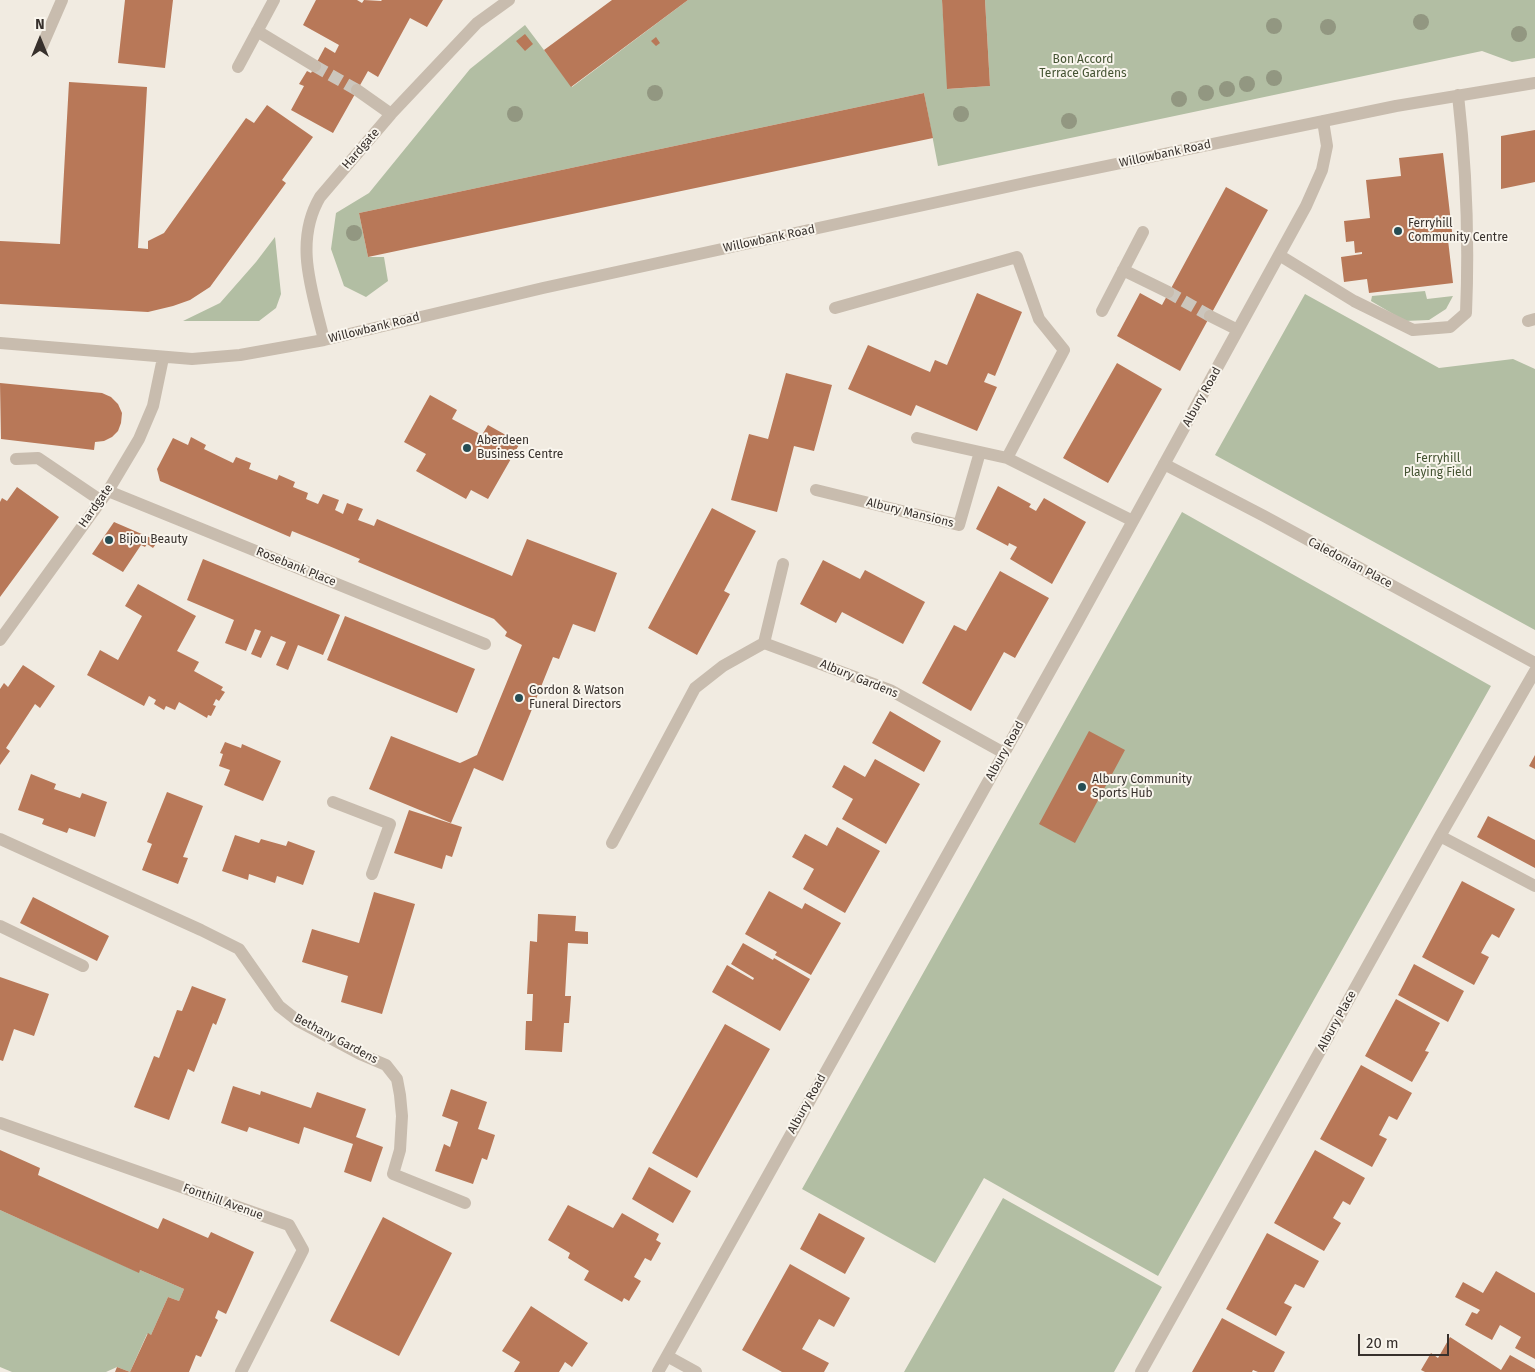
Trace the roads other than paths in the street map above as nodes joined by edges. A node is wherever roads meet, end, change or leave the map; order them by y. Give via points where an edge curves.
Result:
1 (62, 0) edge
2 (274, 0) edge
3 (509, 0) edge
4 (257, 31) junction
5 (42, 46) dead end
6 (315, 66) tunnel mouth
7 (238, 67) dead end
8 (1535, 83) edge
9 (357, 90) tunnel mouth
10 (1458, 95) junction
11 (391, 114) junction
12 (1323, 122) junction
13 (1143, 232) dead end
14 (1280, 255) junction
15 (1123, 270) junction
16 (1168, 292) tunnel mouth
17 (835, 308) dead end
18 (1102, 311) dead end
19 (1210, 316) tunnel mouth
20 (1238, 330) junction
21 (324, 340) junction
22 (0, 343) edge
23 (163, 358) junction
24 (917, 438) dead end
25 (980, 452) junction
26 (1007, 458) junction
27 (16, 459) dead end
28 (1164, 464) junction
29 (816, 490) dead end
30 (104, 495) junction
31 (1133, 521) junction
32 (783, 564) dead end
33 (0, 640) edge
34 (764, 643) junction
35 (485, 644) dead end
36 (1535, 663) edge
37 (1535, 671) edge
38 (1004, 753) junction
39 (333, 802) dead end
40 (1440, 836) junction
41 (0, 840) edge
42 (612, 843) dead end
43 (372, 874) dead end
44 (1535, 886) edge
45 (0, 926) edge
46 (83, 966) dead end
47 (0, 1123) edge
48 (465, 1203) dead end
49 (668, 1356) junction
50 (241, 1372) edge
51 (658, 1372) edge
52 (696, 1372) edge
53 (1141, 1372) edge

1 - 5 street
2 - 4 street
3 - 11 street, Hardgate via 477,23
4 - 6 street
4 - 7 street
8 - 10 street, Willowbank Road
9 - 11 street
10 - 12 street, Willowbank Road
10 - 14 street via 1463,139 1466,313 1450,327 1413,330 1354,301
11 - 21 street, Hardgate via 312,210 306,260
12 - 14 street, Albury Road via 1327,146 1322,170
12 - 21 street, Willowbank Road via 1034,181 562,284
13 - 15 street
14 - 20 street, Albury Road
15 - 16 street
15 - 18 street
17 - 26 street via 1017,257 1039,319 1064,350
19 - 20 street
20 - 28 street, Albury Road
21 - 23 street, Willowbank Road via 240,355
22 - 23 street, Willowbank Road
23 - 30 street, Hardgate via 147,423
24 - 25 street
25 - 26 street
25 - 29 street, Albury Mansions via 959,525
26 - 31 street
27 - 30 street, Rosebank Place via 38,458
28 - 31 street, Albury Road
28 - 36 street, Caledonian Place
30 - 33 street, Hardgate
30 - 35 street, Rosebank Place
31 - 38 street, Albury Road
32 - 34 street
34 - 38 street, Albury Gardens via 890,690
34 - 42 street via 723,666 695,688
37 - 40 street, Albury Place
38 - 49 street, Albury Road
39 - 43 street via 390,824
40 - 44 street
40 - 53 street, Albury Place
41 - 48 street, Bethany Gardens via 239,950 279,1006 298,1021 386,1065 397,1079 402,1116 400,1150 393,1174
45 - 46 street
47 - 50 street, Fonthill Avenue via 290,1225 303,1250
49 - 51 street, Albury Road
49 - 52 street

